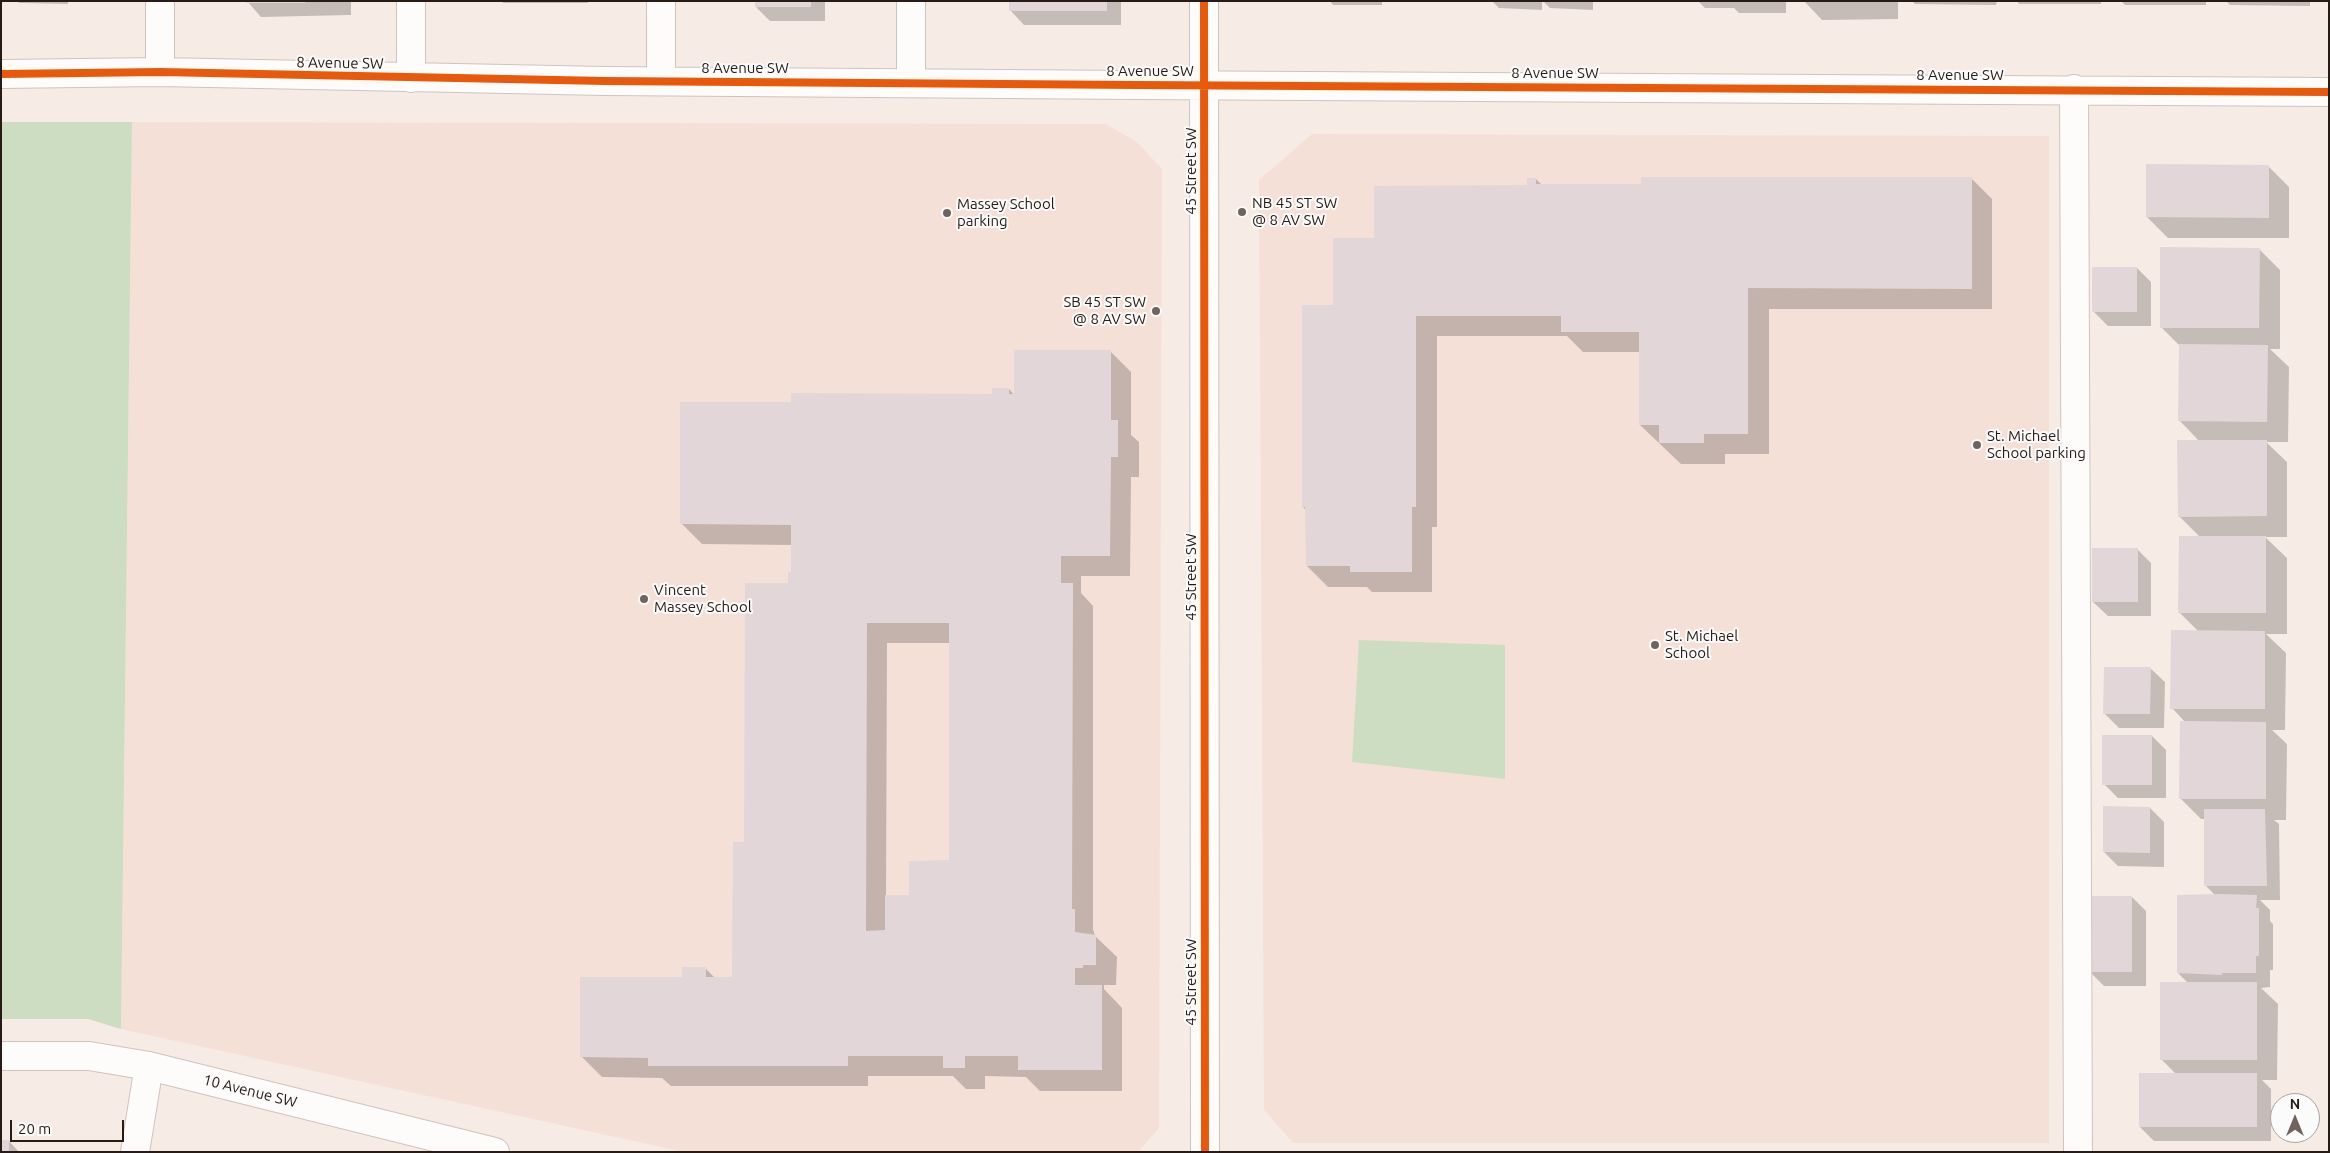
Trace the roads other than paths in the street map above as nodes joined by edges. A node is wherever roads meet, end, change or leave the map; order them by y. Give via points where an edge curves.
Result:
1 (160, 1) edge
2 (411, 1) edge
3 (661, 1) edge
4 (911, 1) edge
5 (1204, 1) edge
6 (160, 72) junction
7 (1, 74) edge
8 (411, 78) junction
9 (661, 81) junction
10 (911, 82) junction
11 (1205, 85) junction
12 (2074, 89) junction
13 (2329, 92) edge
14 (1, 1056) edge
15 (149, 1066) junction
16 (135, 1152) edge
17 (495, 1152) edge
18 (1205, 1152) edge
19 (2078, 1152) edge

1 - 6 street
2 - 8 street
3 - 9 street
4 - 10 street
5 - 11 street, 45 Street SW
6 - 7 street, 8 Avenue SW
6 - 8 street, 8 Avenue SW
8 - 9 street, 8 Avenue SW
9 - 10 street, 8 Avenue SW
10 - 11 street, 8 Avenue SW
11 - 12 street, 8 Avenue SW
11 - 18 street, 45 Street SW
12 - 13 street, 8 Avenue SW
12 - 19 street
14 - 15 street, 10 Avenue SW via 89,1056
15 - 16 street
15 - 17 street, 10 Avenue SW

